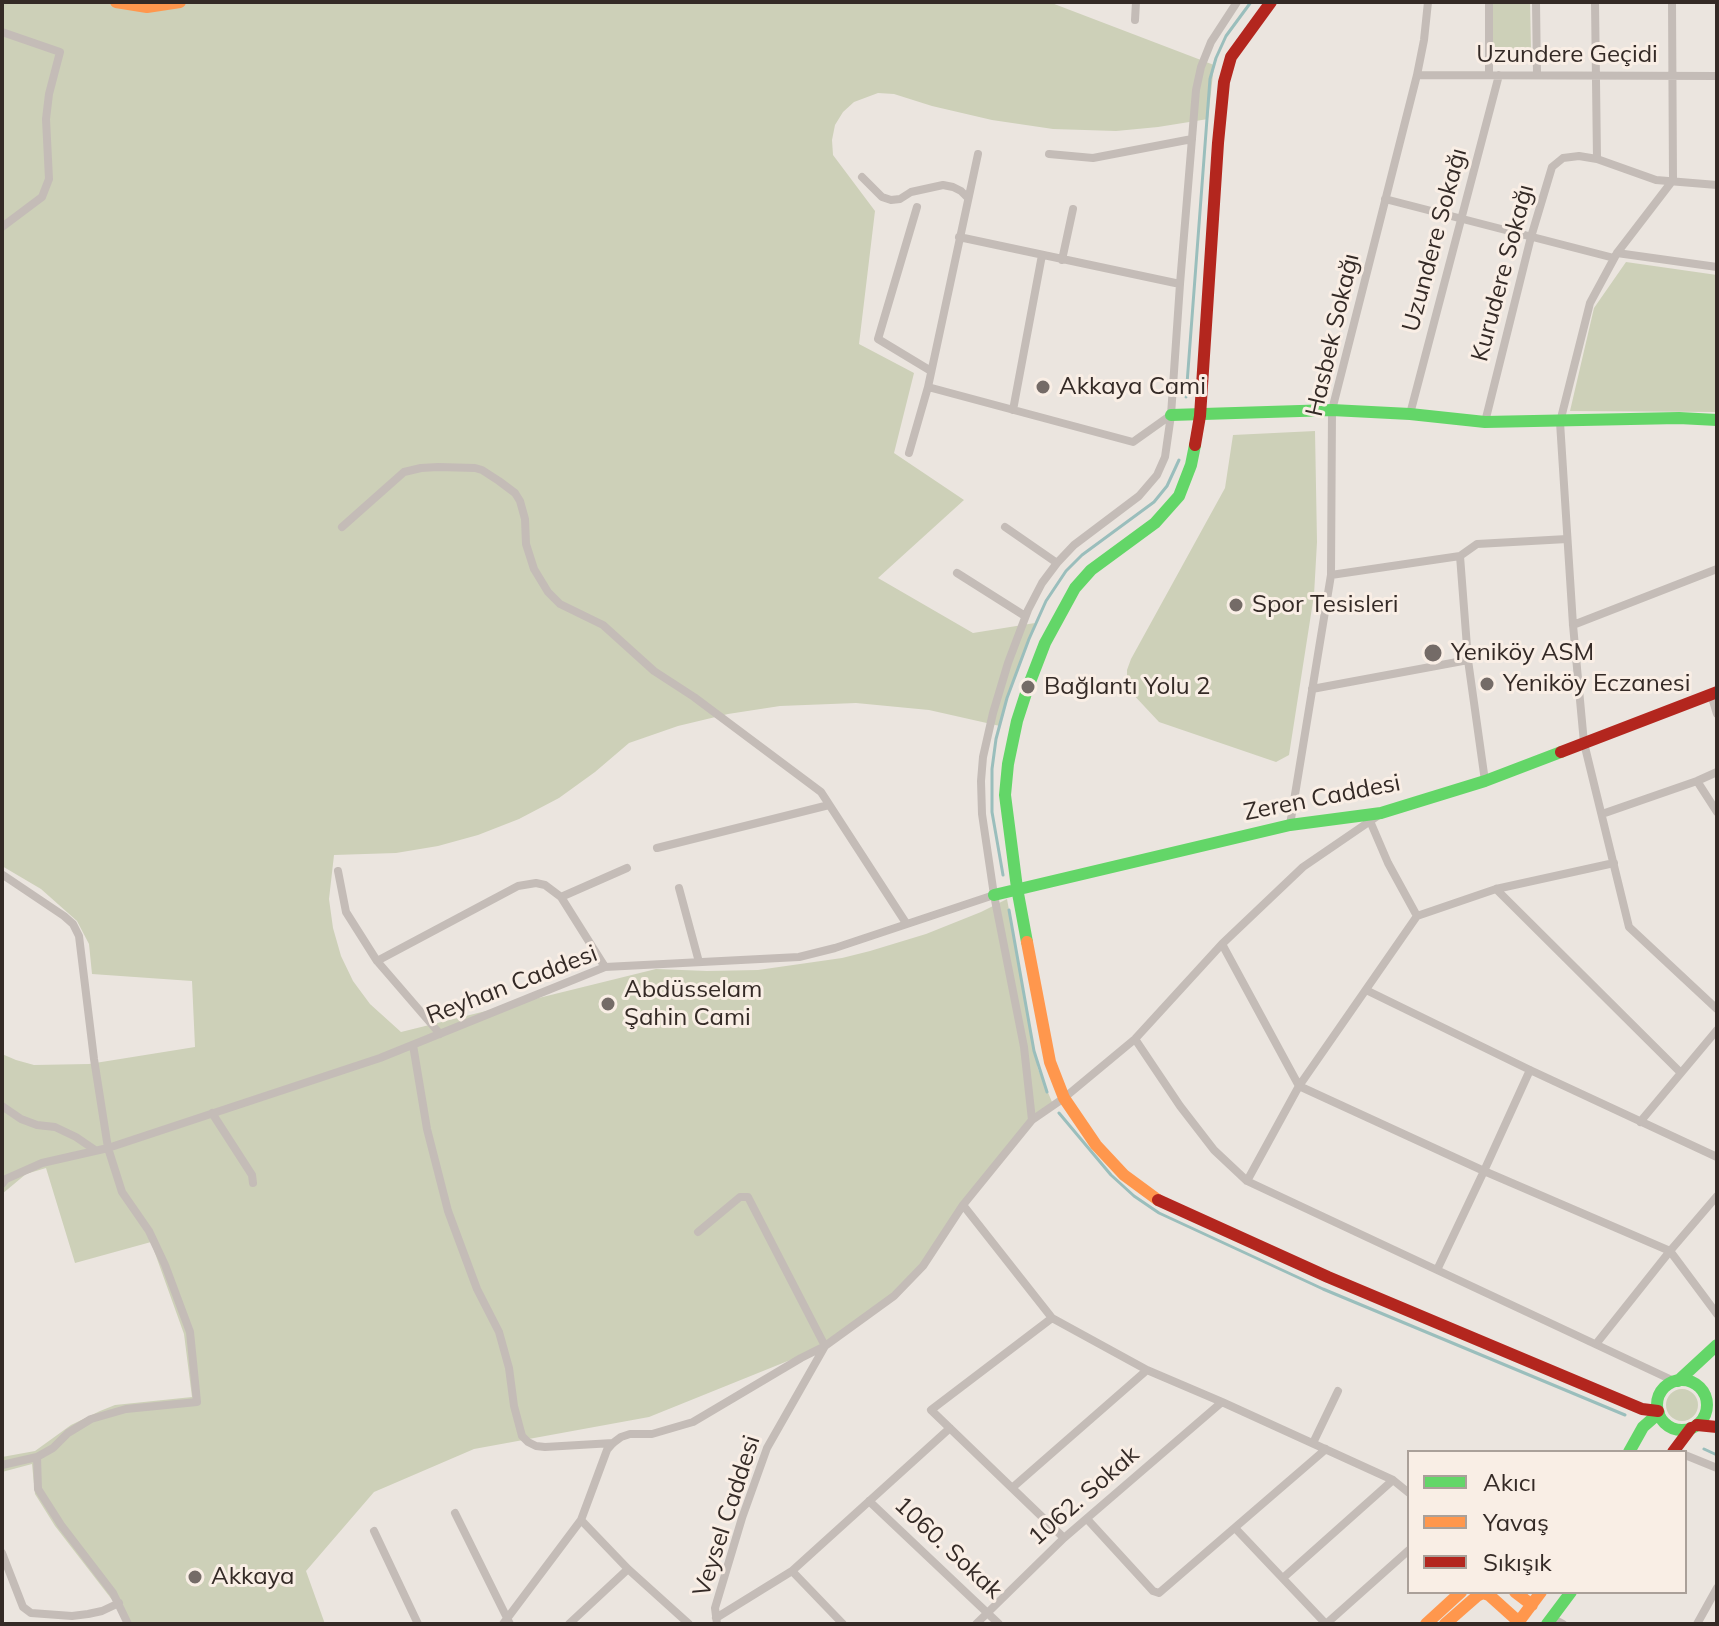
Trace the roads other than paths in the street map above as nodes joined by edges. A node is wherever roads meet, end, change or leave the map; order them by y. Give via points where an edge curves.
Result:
1 (116, 2) edge
2 (180, 2) edge
3 (1136, 2) edge
4 (1237, 2) edge
5 (1271, 2) edge
6 (1428, 2) edge
7 (1489, 2) edge
8 (1536, 2) edge
9 (1595, 2) edge
10 (1672, 2) edge
11 (1135, 20) dead end
12 (2, 32) edge
13 (1417, 75) junction
14 (1494, 75) junction
15 (1537, 75) junction
16 (1595, 76) junction
17 (1673, 76) junction
18 (1717, 76) edge
19 (1192, 139) junction
20 (978, 154) dead end
21 (1049, 154) dead end
22 (1597, 159) junction
23 (862, 177) dead end
24 (1673, 180) junction
25 (1717, 185) edge
26 (968, 198) junction
27 (1385, 199) junction
28 (917, 207) dead end
29 (1073, 209) dead end
30 (1461, 219) junction
31 (2, 227) edge
32 (959, 237) junction
33 (1531, 237) junction
34 (1042, 255) junction
35 (1615, 256) junction
36 (1062, 260) junction
37 (1717, 267) edge
38 (1180, 284) junction
39 (931, 371) junction
40 (928, 387) junction
41 (1013, 410) junction
42 (1332, 410) junction
43 (1410, 414) junction
44 (1171, 415) junction
45 (1200, 416) junction
46 (1717, 420) edge
47 (1485, 422) junction
48 (1560, 422) junction
49 (909, 453) dead end
50 (342, 527) dead end
51 (1005, 527) dead end
52 (1567, 539) junction
53 (1460, 556) junction
54 (1057, 563) junction
55 (1717, 569) edge
56 (957, 573) dead end
57 (1331, 575) junction
58 (1025, 616) junction
59 (1573, 625) junction
60 (1468, 660) junction
61 (1312, 689) junction
62 (1714, 693) edge
63 (1717, 714) edge
64 (1584, 743) junction
65 (1717, 772) edge
66 (1485, 781) junction
67 (1697, 781) junction
68 (829, 805) junction
69 (1717, 812) edge
70 (1602, 814) junction
71 (1376, 817) junction
72 (1290, 825) junction
73 (657, 848) dead end
74 (1614, 863) junction
75 (627, 868) dead end
76 (338, 871) dead end
77 (3, 875) edge
78 (679, 888) dead end
79 (1017, 888) junction
80 (1496, 889) junction
81 (994, 895) junction
82 (561, 897) junction
83 (1417, 916) junction
84 (906, 923) junction
85 (1222, 944) junction
86 (377, 961) junction
87 (699, 962) junction
88 (605, 967) junction
89 (1366, 990) junction
90 (1717, 1009) edge
91 (1717, 1030) edge
92 (440, 1034) junction
93 (1135, 1039) junction
94 (413, 1045) junction
95 (1530, 1070) junction
96 (1681, 1073) junction
97 (1299, 1086) junction
98 (1064, 1098) junction
99 (2, 1106) edge
100 (212, 1113) junction
101 (1032, 1120) junction
102 (1640, 1122) junction
103 (101, 1149) junction
104 (1717, 1157) edge
105 (1484, 1171) junction
106 (1247, 1181) junction
107 (253, 1183) dead end
108 (2, 1184) edge
109 (1717, 1196) edge
110 (963, 1205) junction
111 (698, 1232) dead end
112 (1670, 1251) junction
113 (1437, 1270) junction
114 (1717, 1314) edge
115 (1052, 1318) junction
116 (1596, 1344) junction
117 (1717, 1345) edge
118 (825, 1346) junction
119 (1147, 1370) junction
120 (1676, 1381) junction
121 (1717, 1390) edge
122 (1338, 1391) dead end
123 (1222, 1402) junction
124 (1710, 1403) edge
125 (1659, 1412) junction
126 (1694, 1427) junction
127 (1717, 1427) edge
128 (950, 1428) junction
129 (613, 1443) junction
130 (1313, 1443) junction
131 (1326, 1449) junction
132 (1630, 1450) edge
133 (1679, 1450) edge
134 (1687, 1456) edge
135 (37, 1457) junction
136 (2, 1465) edge
137 (1717, 1468) edge
138 (1393, 1480) junction
139 (1012, 1488) junction
140 (1407, 1491) edge
141 (869, 1501) junction
142 (455, 1513) dead end
143 (1087, 1519) junction
144 (581, 1520) junction
145 (1235, 1528) junction
146 (374, 1531) dead end
147 (1064, 1538) junction
148 (1407, 1552) edge
149 (2, 1553) edge
150 (628, 1569) junction
151 (792, 1571) junction
152 (1283, 1578) junction
153 (1717, 1588) edge
154 (1459, 1594) edge
155 (1481, 1594) edge
156 (1486, 1594) edge
157 (1518, 1594) edge
158 (1540, 1594) edge
159 (1570, 1594) edge
160 (119, 1603) junction
161 (1532, 1605) junction
162 (987, 1612) junction
163 (717, 1621) edge
164 (507, 1622) edge
165 (1554, 1622) edge
166 (1518, 1623) edge
167 (128, 1624) edge
168 (418, 1624) edge
169 (569, 1624) edge
170 (689, 1624) edge
171 (843, 1624) edge
172 (976, 1624) edge
173 (999, 1624) edge
174 (1426, 1624) edge
175 (1445, 1624) edge
176 (1697, 1624) edge

1 - 2 street via 147,7
3 - 11 street
4 - 19 street via 1215,33 1201,67
5 - 45 street via 1231,57 1224,82
6 - 13 street, Hasbek Sokağı
7 - 14 street, Uzundere Sokağı
8 - 15 street
9 - 16 street
10 - 17 street
12 - 31 street via 60,52 46,119 49,179 42,197
13 - 14 street, Uzundere Geçidi
13 - 27 street, Hasbek Sokağı
14 - 15 street, Uzundere Geçidi
14 - 30 street, Uzundere Sokağı
15 - 16 street, Uzundere Geçidi
16 - 17 street, Uzundere Geçidi
16 - 22 street
17 - 18 street, Uzundere Geçidi
17 - 24 street
19 - 21 street via 1093,158
19 - 38 street
20 - 26 street
22 - 24 street, Kurudere Sokağı via 1656,180
22 - 33 street, Kurudere Sokağı via 1568,157 1552,167
23 - 26 street via 891,200 943,185
24 - 25 street, Kurudere Sokağı
24 - 35 street
26 - 32 street
27 - 30 street
27 - 42 street, Hasbek Sokağı
28 - 39 street via 878,339
29 - 36 street
30 - 33 street
30 - 43 street, Uzundere Sokağı
32 - 34 street
32 - 39 street
33 - 35 street
33 - 47 street, Kurudere Sokağı
34 - 36 street
34 - 41 street
35 - 37 street
35 - 48 street via 1590,303
36 - 38 street
38 - 44 street
39 - 40 street
40 - 41 street
40 - 49 street
41 - 44 street via 1133,442
42 - 43 street
42 - 45 street
42 - 57 street, Hasbek Sokağı
43 - 47 street
44 - 45 street
44 - 54 street via 1165,457 1153,480
45 - 79 street via 1179,496 1155,523 1091,570 1045,643 1008,764 1005,795
46 - 48 street
47 - 48 street
48 - 52 street
50 - 68 street via 404,472 438,467 482,470 520,501 534,569 560,604 603,625 654,671 821,792
51 - 54 street
52 - 53 street via 1477,544
52 - 59 street
53 - 57 street
53 - 60 street
54 - 58 street
55 - 59 street
56 - 58 street
57 - 61 street, Hasbek Sokağı
58 - 81 street via 989,729 982,769 982,814
59 - 64 street
60 - 61 street
60 - 66 street
61 - 72 street, Hasbek Sokağı
62 - 63 street
62 - 64 street, Zeren Caddesi
64 - 66 street, Zeren Caddesi
64 - 70 street
65 - 67 street
66 - 71 street, Zeren Caddesi
67 - 69 street
67 - 70 street
68 - 73 street
68 - 84 street
70 - 74 street
71 - 72 street, Zeren Caddesi
71 - 83 street via 1388,863
71 - 85 street, Veysel Caddesi via 1303,867
72 - 79 street, Zeren Caddesi
74 - 80 street
74 - 90 street via 1629,927
75 - 82 street
76 - 86 street via 346,912
77 - 103 street via 64,916 79,936
78 - 87 street
79 - 81 street, Zeren Caddesi
79 - 98 street via 1050,1062
80 - 83 street
80 - 96 street
81 - 84 street, Reyhan Caddesi
81 - 101 street via 1024,1047
82 - 86 street via 545,885 518,886
82 - 88 street
83 - 89 street
84 - 87 street, Reyhan Caddesi via 799,957
85 - 93 street, Veysel Caddesi
85 - 97 street
86 - 92 street
87 - 88 street, Reyhan Caddesi
88 - 92 street, Reyhan Caddesi
89 - 95 street
89 - 97 street
91 - 96 street
92 - 94 street, Reyhan Caddesi
93 - 98 street, Veysel Caddesi
93 - 106 street via 1214,1150
94 - 100 street, Reyhan Caddesi
94 - 129 street via 448,1211 499,1332 522,1436 545,1447
95 - 102 street
95 - 105 street
96 - 102 street
97 - 105 street
97 - 106 street
98 - 101 street, Veysel Caddesi
98 - 125 street via 1096,1145 1159,1201 1356,1289
99 - 103 street via 21,1119 55,1127
100 - 103 street, Reyhan Caddesi
100 - 107 street
101 - 110 street, Veysel Caddesi
102 - 104 street
103 - 108 street, Reyhan Caddesi via 42,1163
103 - 135 street via 165,1265 190,1332 197,1402 126,1409 91,1419
105 - 112 street
105 - 113 street
106 - 113 street
109 - 112 street
110 - 115 street
110 - 118 street, Veysel Caddesi via 923,1266 894,1296
111 - 118 street via 740,1197 748,1197
112 - 114 street
112 - 116 street
113 - 116 street
115 - 119 street
115 - 128 street via 931,1410
116 - 120 street
117 - 120 street
118 - 129 street via 693,1422 652,1434 630,1434
118 - 163 street, Veysel Caddesi via 767,1448 715,1608
119 - 123 street
119 - 139 street
120 - 124 street via 1695,1383
120 - 125 street via 1659,1396
121 - 124 street
122 - 130 street
123 - 130 street
123 - 143 street, 1062. Sokak
124 - 126 street
125 - 126 street via 1670,1426
125 - 132 street
126 - 127 street
126 - 133 street
128 - 139 street
128 - 141 street
129 - 144 street
130 - 131 street
131 - 138 street
131 - 145 street
134 - 137 street
135 - 136 street
135 - 160 street via 38,1489
138 - 140 street
138 - 152 street
139 - 147 street
141 - 151 street
141 - 162 street, 1060. Sokak
142 - 164 street
143 - 145 street via 1157,1593
143 - 147 street, 1062. Sokak
144 - 150 street
144 - 164 street
145 - 152 street
146 - 168 street
147 - 162 street, 1062. Sokak
148 - 152 street via 1326,1624
149 - 160 street via 23,1607 31,1613 72,1616
150 - 169 street
150 - 170 street
151 - 163 street
151 - 171 street
153 - 176 street
154 - 174 street
155 - 175 street
156 - 166 street
157 - 161 street
158 - 161 street
159 - 165 street
160 - 167 street
161 - 166 street
162 - 172 street, 1062. Sokak
162 - 173 street, 1060. Sokak

